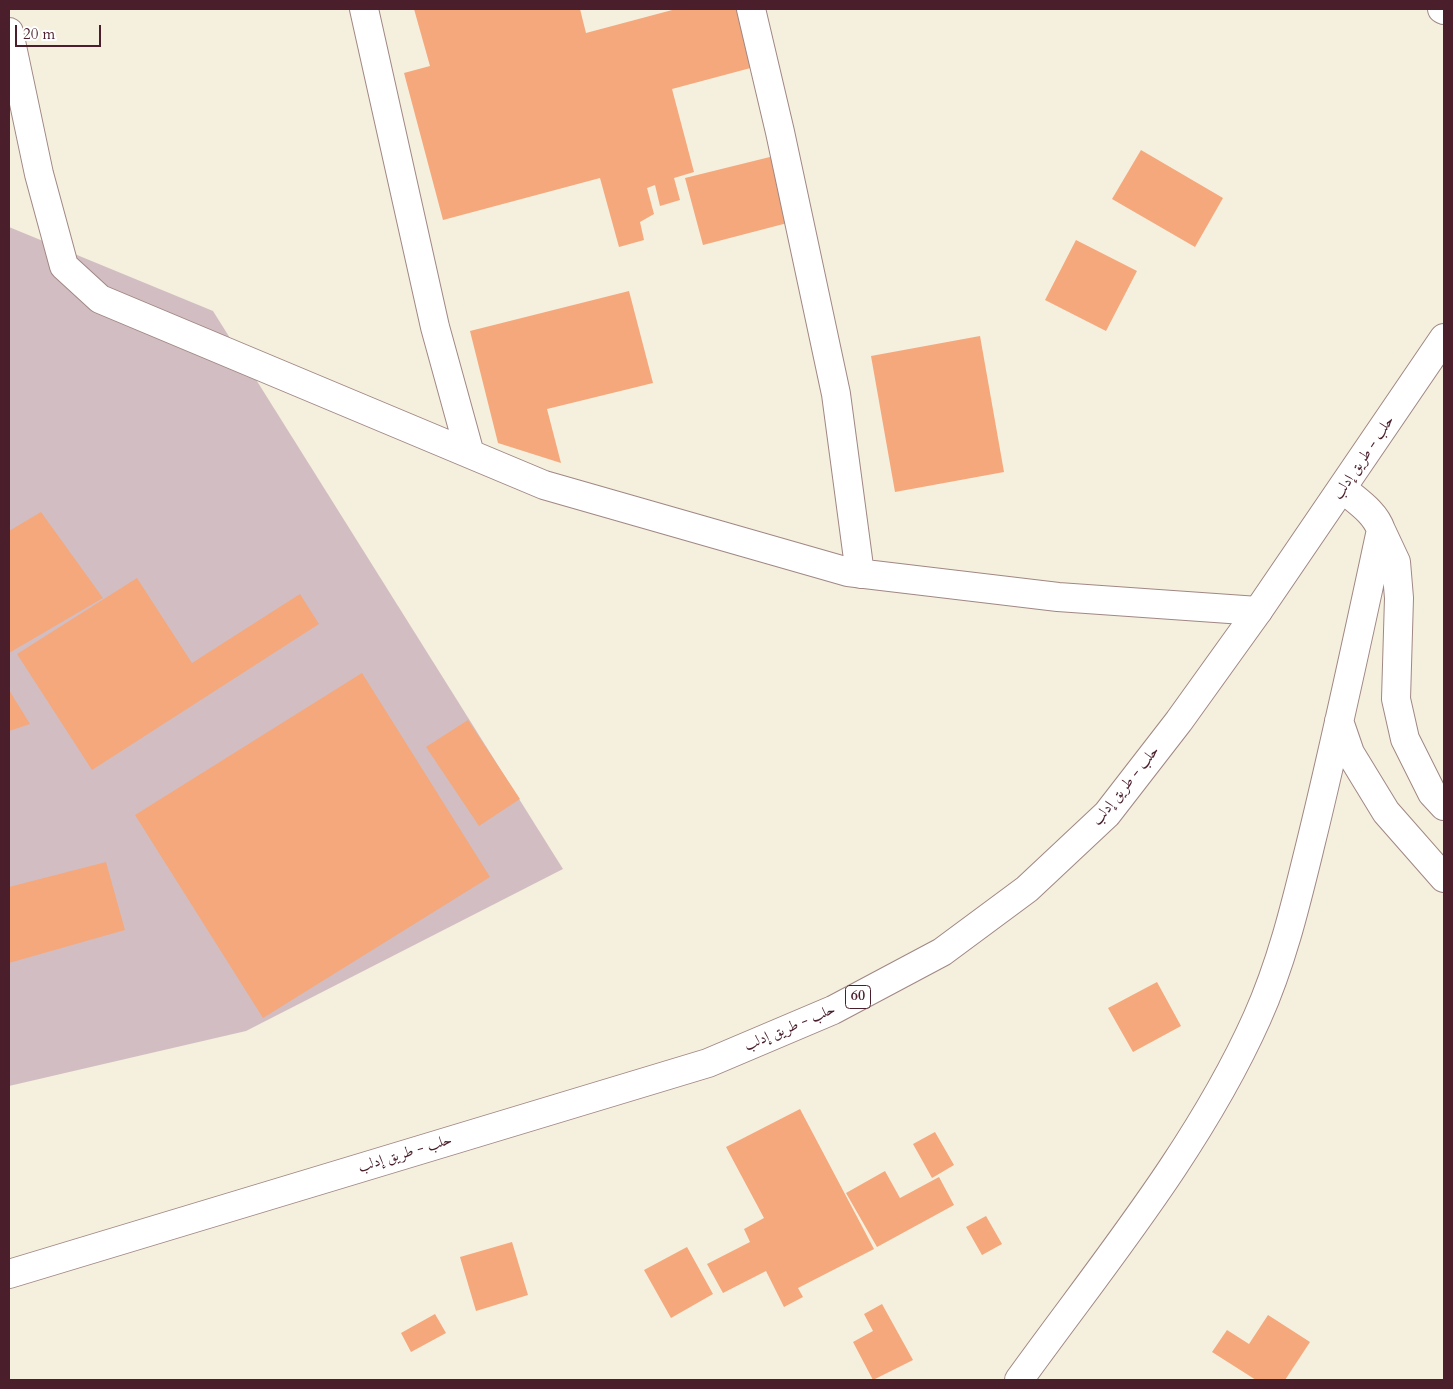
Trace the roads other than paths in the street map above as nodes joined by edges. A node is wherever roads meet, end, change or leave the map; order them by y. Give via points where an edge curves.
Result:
1 (364, 9) edge
2 (751, 9) edge
3 (9, 32) edge
4 (1444, 338) edge
5 (470, 454) junction
6 (1343, 489) junction
7 (1381, 530) junction
8 (860, 574) junction
9 (1258, 611) junction
10 (1339, 721) junction
11 (1440, 794) edge
12 (1444, 878) edge
13 (9, 1274) edge
14 (1019, 1380) edge

1 - 5 main road via 435,327
2 - 8 main road via 836,394
3 - 5 main road via 39,174 64,266 92,292 100,299
4 - 6 main road, حلب - طريق إدلب / 60
5 - 8 main road via 544,485
6 - 7 main road via 1370,512
6 - 9 main road, حلب - طريق إدلب / 60
7 - 10 main road
7 - 11 main road via 1396,562 1399,598 1396,699 1405,739
8 - 9 main road via 1058,597
9 - 13 main road, حلب - طريق إدلب / 60 via 1107,814 1027,889 942,952 833,1010 708,1063
10 - 12 main road via 1350,753 1386,812
10 - 14 main road via 1285,944 1257,1018 1211,1107 1161,1184

